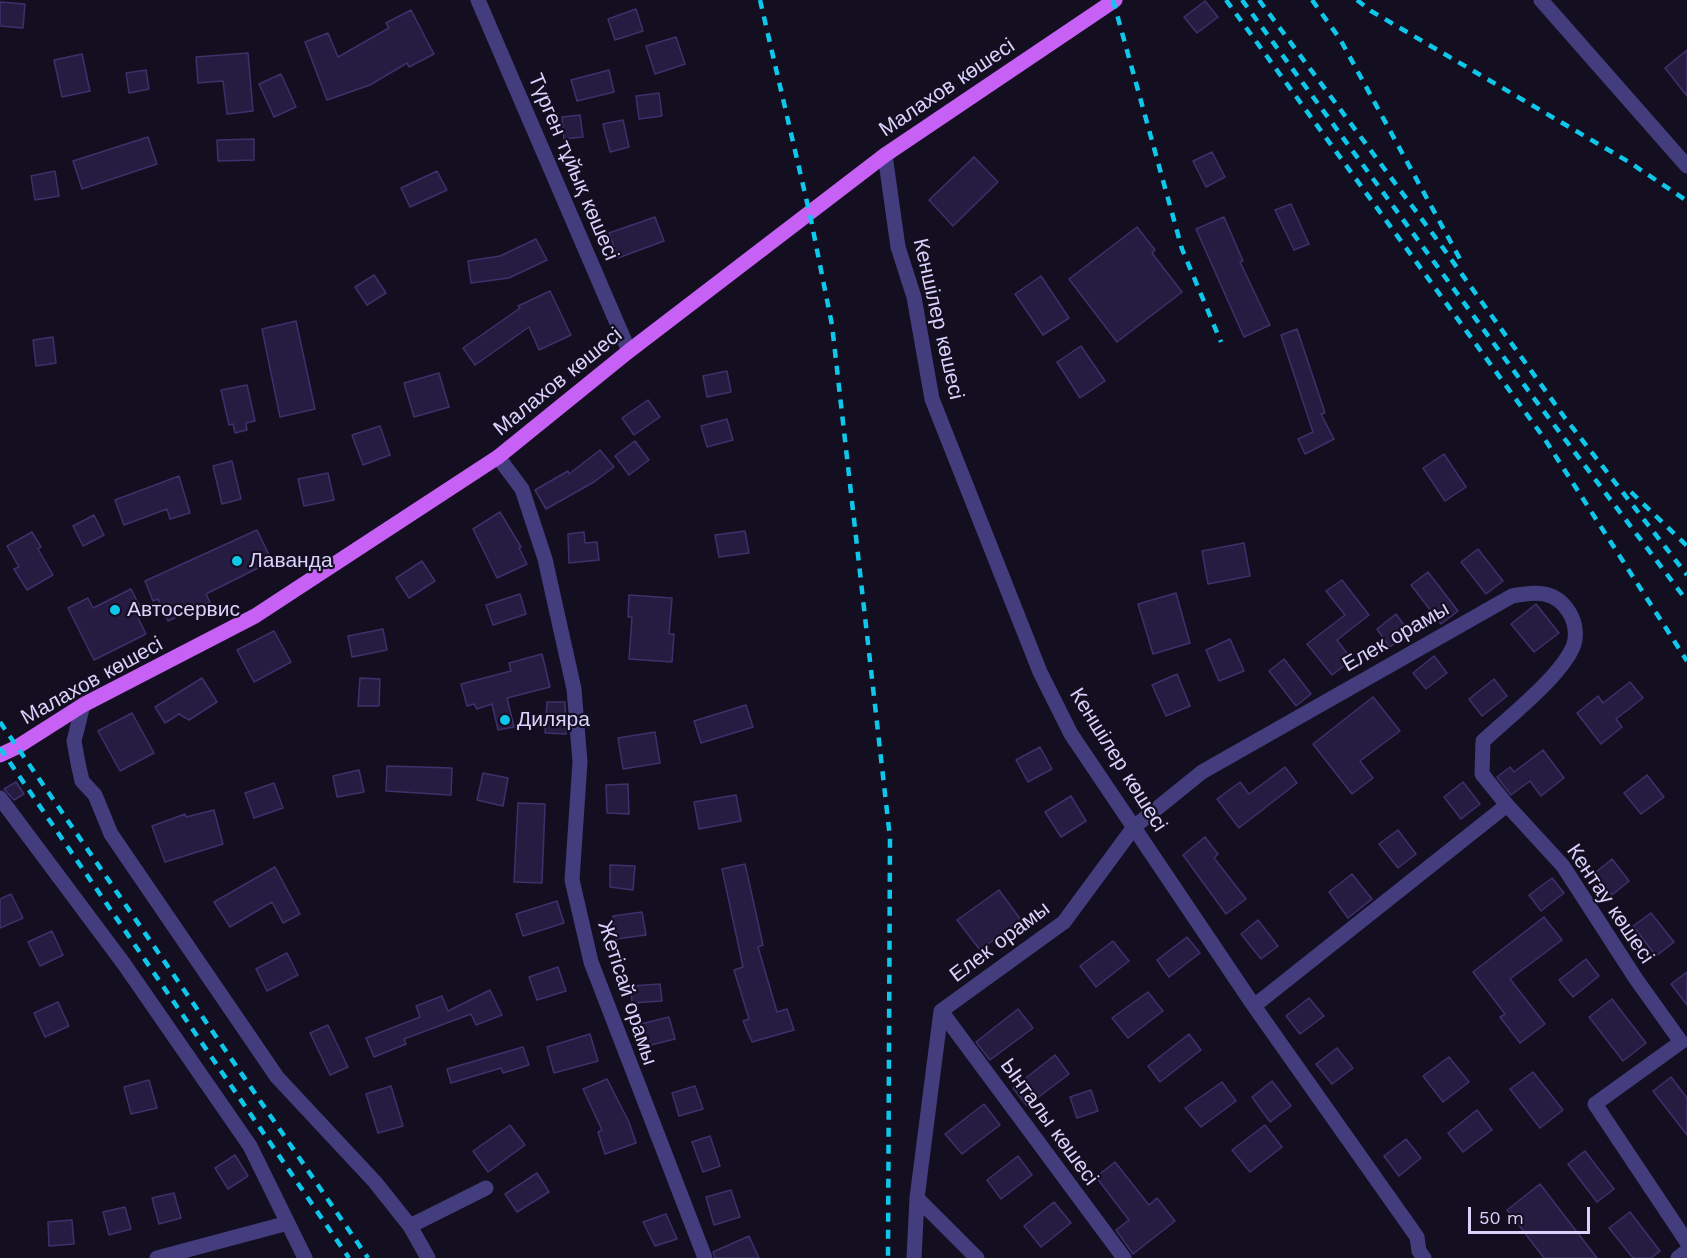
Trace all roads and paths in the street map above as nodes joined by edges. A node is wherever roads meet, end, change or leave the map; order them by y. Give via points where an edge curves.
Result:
1 (478, 0) edge
2 (1114, 0) edge
3 (1541, 0) edge
4 (885, 155) junction
5 (1687, 166) edge
6 (629, 351) junction
7 (498, 457) junction
8 (83, 705) junction
9 (0, 755) edge
10 (0, 798) edge
11 (1507, 805) junction
12 (1134, 827) junction
13 (1254, 1006) junction
14 (941, 1011) junction
15 (486, 1188) dead end
16 (917, 1198) junction
17 (288, 1223) junction
18 (410, 1226) junction
19 (1687, 1242) edge
20 (1687, 1251) edge
21 (157, 1258) edge
22 (305, 1258) edge
23 (428, 1258) edge
24 (705, 1258) edge
25 (914, 1258) edge
26 (977, 1258) edge
27 (1124, 1258) edge
28 (1424, 1258) edge
29 (1678, 1258) edge

1 - 6 street, Түрген тұйық көшесі
2 - 4 main road, Малахов көшесі
3 - 5 street
4 - 6 main road, Малахов көшесі
4 - 12 street, Кеншілер көшесі via 898,247 914,297 932,399 1040,672 1071,734
6 - 7 main road, Малахов көшесі
7 - 8 main road, Малахов көшесі via 255,616
7 - 24 street, Жетісай орамы via 522,489 545,558 574,689 580,762 572,880 591,962
8 - 9 main road, Малахов көшесі
8 - 18 street via 74,741 78,763 82,781 95,795 111,834 277,1077 375,1182
10 - 17 street via 124,964 250,1146
11 - 12 street, Елек орамы via 1482,774 1484,741 1547,680 1571,651 1576,635 1563,602 1541,591 1512,596 1202,772
11 - 13 street
11 - 19 street, Кентау көшесі via 1563,866 1681,1042 1595,1104
12 - 13 street, Кеншілер көшесі
12 - 14 street, Елек орамы via 1064,922
13 - 28 street, Кеншілер көшесі via 1416,1237
14 - 16 street, Елек орамы
14 - 27 street, Ынталы көшесі
15 - 18 street
16 - 25 street, Елек орамы
16 - 26 street
17 - 21 street
17 - 22 street
18 - 23 street
20 - 29 street

